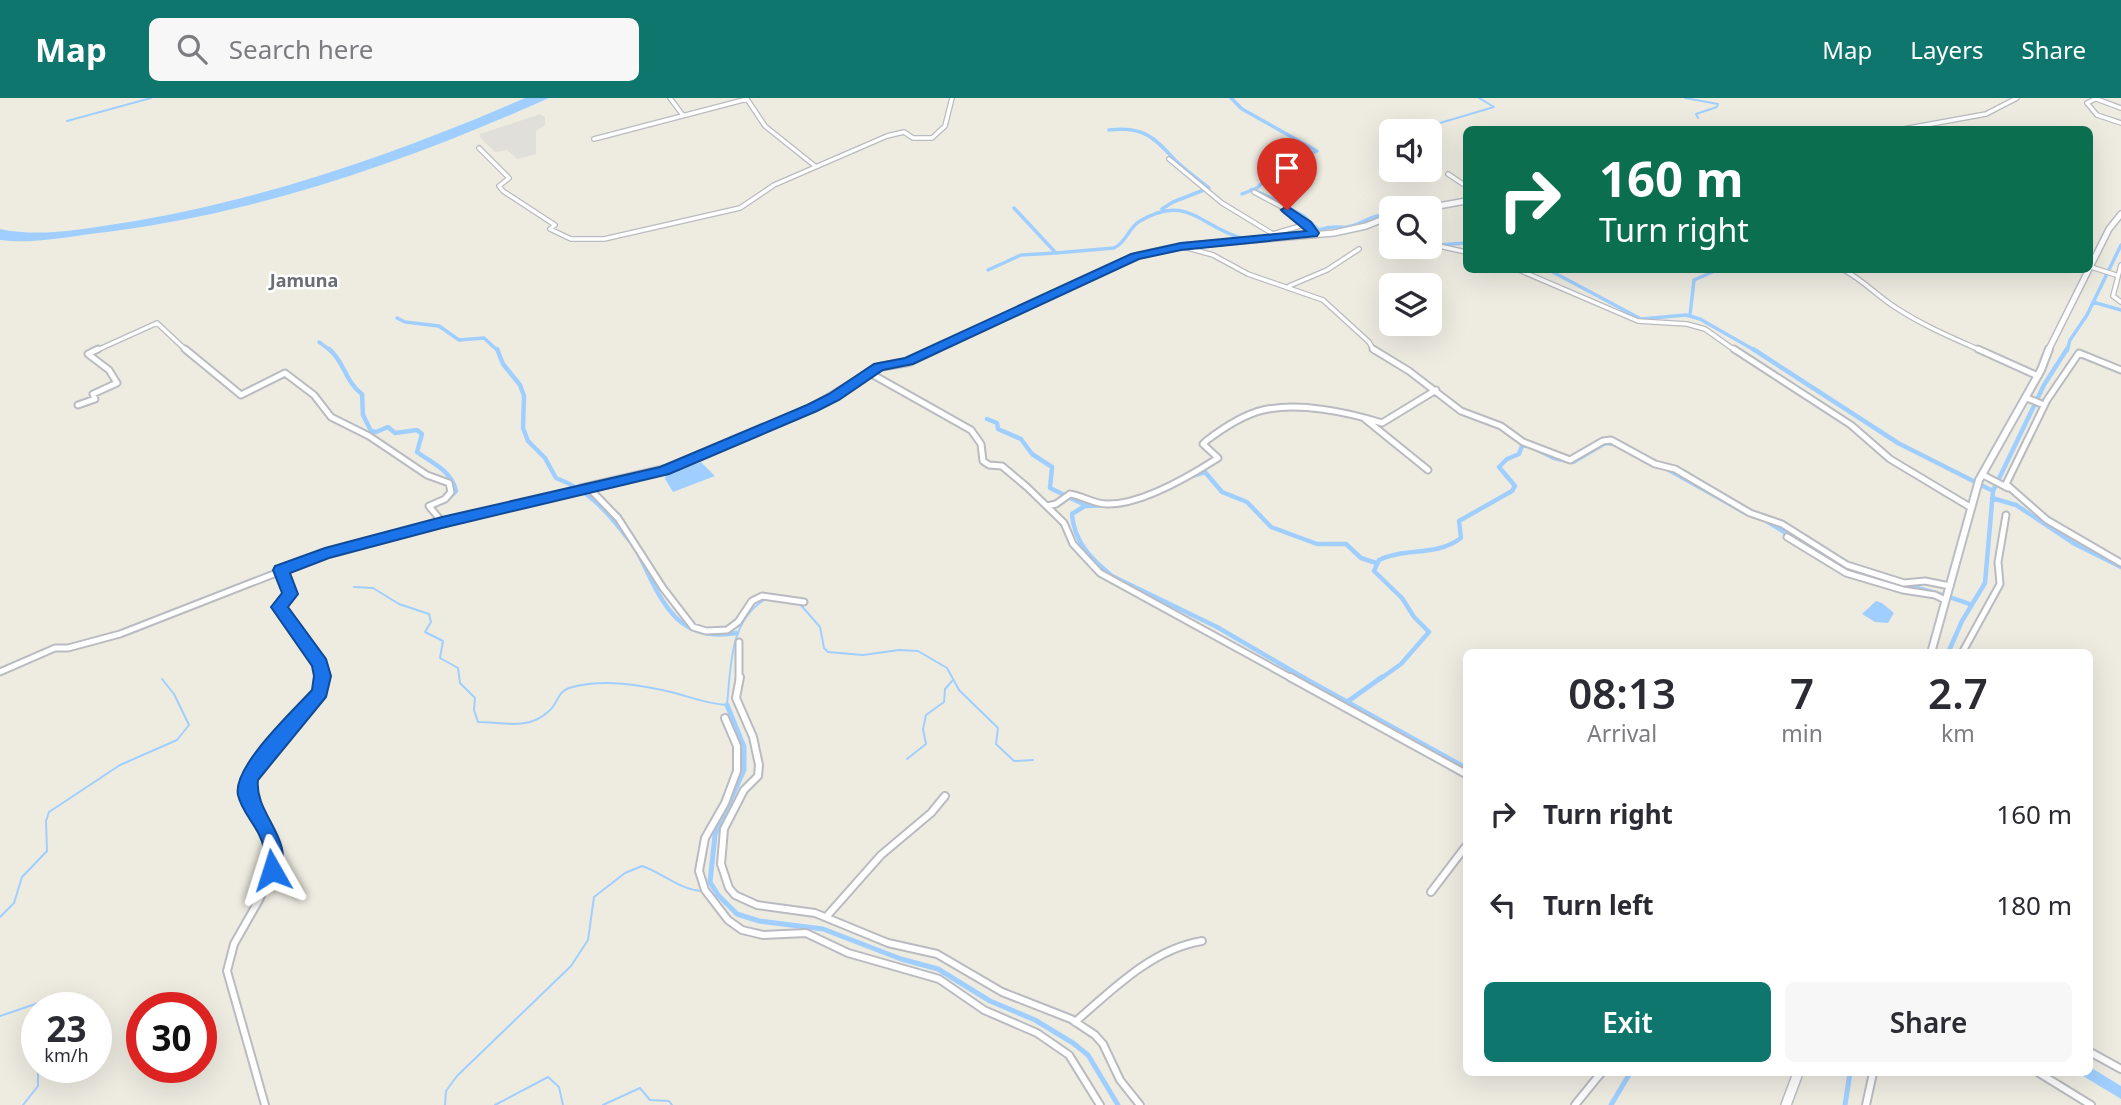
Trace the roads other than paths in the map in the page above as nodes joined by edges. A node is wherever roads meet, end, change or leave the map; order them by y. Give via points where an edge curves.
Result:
1 (670, 98) edge
2 (952, 98) edge
3 (2017, 98) edge
4 (2094, 98) edge
5 (2121, 108) edge
6 (682, 114) junction
7 (2121, 123) edge
8 (1920, 126) edge
9 (594, 139) dead end
10 (479, 148) dead end
11 (1169, 159) dead end
12 (815, 166) junction
13 (1448, 174) dead end
14 (1463, 184) edge
15 (1254, 192) dead end
16 (1463, 202) edge
17 (1442, 205) edge
18 (2121, 214) edge
19 (1379, 221) edge
20 (1307, 224) junction
21 (1313, 233) junction
22 (1181, 246) junction
23 (1442, 247) edge
24 (1359, 249) dead end
25 (1463, 251) edge
26 (2121, 265) edge
27 (2095, 268) edge
28 (1526, 273) edge
29 (1850, 273) edge
30 (2092, 273) edge
31 (2115, 275) junction
32 (1289, 286) junction
33 (2121, 302) edge
34 (2121, 370) edge
35 (868, 372) junction
36 (2038, 376) junction
37 (1436, 390) junction
38 (2026, 398) junction
39 (78, 405) dead end
40 (2044, 405) junction
41 (1365, 419) junction
42 (1427, 470) dead end
43 (1981, 477) junction
44 (585, 488) junction
45 (575, 490) joint
46 (2013, 491) junction
47 (1047, 506) junction
48 (1970, 507) junction
49 (2006, 515) dead end
50 (442, 522) junction
51 (1787, 537) dead end
52 (2121, 563) edge
53 (281, 570) junction
54 (1950, 586) junction
55 (1945, 600) junction
56 (804, 602) dead end
57 (739, 642) dead end
58 (1932, 649) edge
59 (1964, 649) edge
60 (0, 672) edge
61 (725, 718) dead end
62 (1463, 772) edge
63 (945, 796) dead end
64 (1463, 850) edge
65 (1431, 892) dead end
66 (827, 916) junction
67 (1202, 941) dead end
68 (1075, 1022) junction
69 (2093, 1054) edge
70 (2121, 1069) edge
71 (1599, 1076) edge
72 (1797, 1076) edge
73 (1872, 1076) edge
74 (2044, 1076) edge
75 (265, 1105) edge
76 (1100, 1105) edge
77 (1140, 1105) edge
78 (1575, 1105) edge
79 (1786, 1105) edge
80 (1866, 1105) edge
81 (2091, 1105) edge

1 - 6 street
2 - 12 street via 945,126 932,138 899,132
3 - 8 street via 1986,114
4 - 5 street
4 - 7 street via 2087,103 2095,114
6 - 9 street
6 - 12 street via 747,99 750,110 777,138
10 - 12 street via 509,178 499,186 503,191 555,225 550,229 558,234 582,240 653,230 740,208
11 - 20 street via 1222,203 1273,234
13 - 14 street
15 - 20 street
16 - 17 street
18 - 27 street via 2109,229
19 - 21 street via 1334,233
20 - 21 street
21 - 22 street
22 - 32 street
22 - 35 street via 1121,262 909,362
23 - 25 street
24 - 32 street via 1327,270
26 - 31 street
27 - 31 street
28 - 48 street via 1638,321 1705,329 1851,425 1911,472
29 - 36 street via 1922,324
30 - 36 street
31 - 33 street via 2113,296
32 - 37 street via 1323,300 1375,352
34 - 40 street via 2079,353
35 - 44 street via 823,403 696,458 663,471
35 - 47 street via 971,429 981,444 983,461 1002,466
36 - 38 street
37 - 41 street via 1382,423
37 - 54 street via 1461,411 1501,426 1552,455 1570,460 1611,440 1655,464 1675,469 1750,513 1782,524 1847,565 1904,583
38 - 40 street
38 - 43 street
39 - 50 street via 117,383 109,370 88,354 157,323 241,395 285,373 331,417 427,475 449,483 447,498 429,506
40 - 46 street via 2006,484
41 - 42 street via 1394,445 1422,461
41 - 47 street via 1265,409 1242,417 1206,441 1203,444 1218,458 1185,477 1117,503 1092,502 1070,494
43 - 46 street
43 - 48 street
44 - 45 street
44 - 56 street via 616,515 664,593 693,627 712,634 727,629 742,619 752,601 766,595
45 - 50 street
46 - 52 street via 2054,524
47 - 62 street via 1100,573
48 - 54 street
49 - 59 street via 1998,562 2000,584
50 - 53 street
51 - 55 street via 1846,573
53 - 60 street via 120,634 55,648
53 - 75 street via 290,594 279,607 320,664 323,676 320,693 248,780 247,795 274,850 272,870 254,914 236,940 227,970
54 - 55 street
55 - 58 street
57 - 66 street via 736,698 759,765 758,776 744,790 724,829 723,873 735,895 757,905
61 - 76 street via 737,746 737,771 705,838 699,871 705,890 728,920 742,930 763,935 806,933 848,953 939,979 984,1010 1037,1033 1069,1055
63 - 66 street via 870,866
64 - 65 street
66 - 68 street via 888,943 937,954 1002,992
67 - 68 street via 1178,944
68 - 77 street via 1103,1044 1120,1080
69 - 70 street
71 - 78 street
72 - 79 street
73 - 80 street
74 - 81 street

